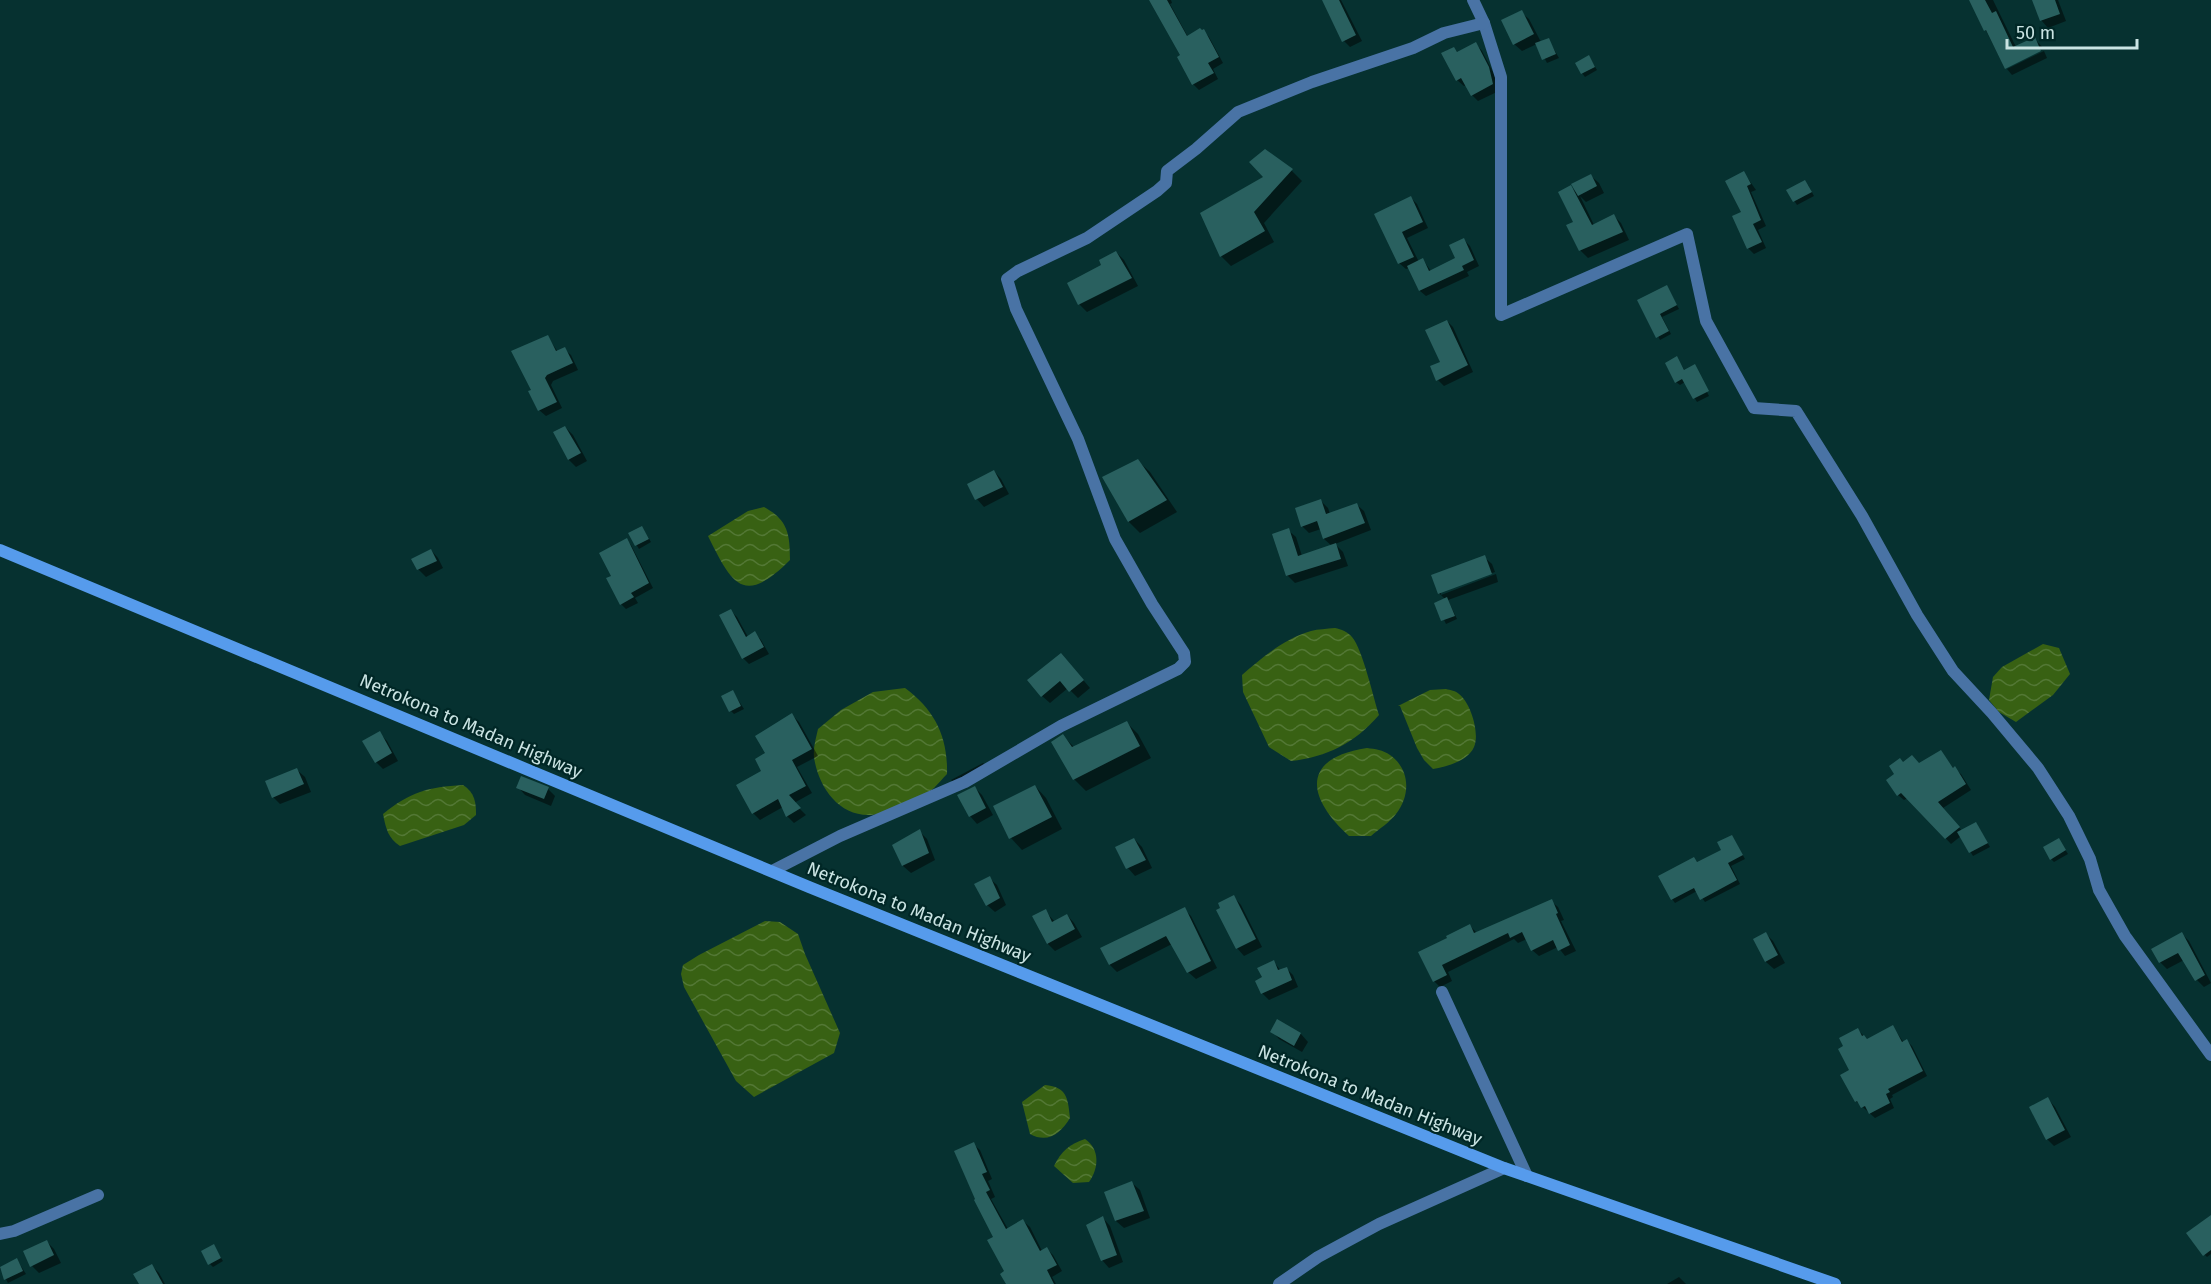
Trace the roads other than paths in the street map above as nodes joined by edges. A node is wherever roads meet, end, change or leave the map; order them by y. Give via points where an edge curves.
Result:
1 (1473, 0) edge
2 (1484, 23) junction
3 (0, 550) edge
4 (772, 871) junction
5 (1442, 992) dead end
6 (2211, 1055) edge
7 (1504, 1168) junction
8 (1527, 1176) junction
9 (98, 1195) dead end
10 (0, 1234) edge
11 (1279, 1284) edge
12 (1834, 1284) edge

1 - 2 street
2 - 4 street via 1444,33 1238,112 1167,171 1166,183 1157,191 1087,238 1007,279 1016,309 1082,449 1115,539 1184,653 1185,662 1178,669 1061,726 965,782 840,836
2 - 6 street via 1501,77 1501,315 1687,234 1706,321 1754,408 1796,411 1953,671 2038,768 2070,816 2099,890 2125,936
3 - 4 main road, Netrokona to Madan Highway
4 - 7 main road, Netrokona to Madan Highway
5 - 8 street
7 - 8 main road, Netrokona to Madan Highway
7 - 11 street via 1379,1224
8 - 12 main road, Netrokona to Madan Highway
9 - 10 street

